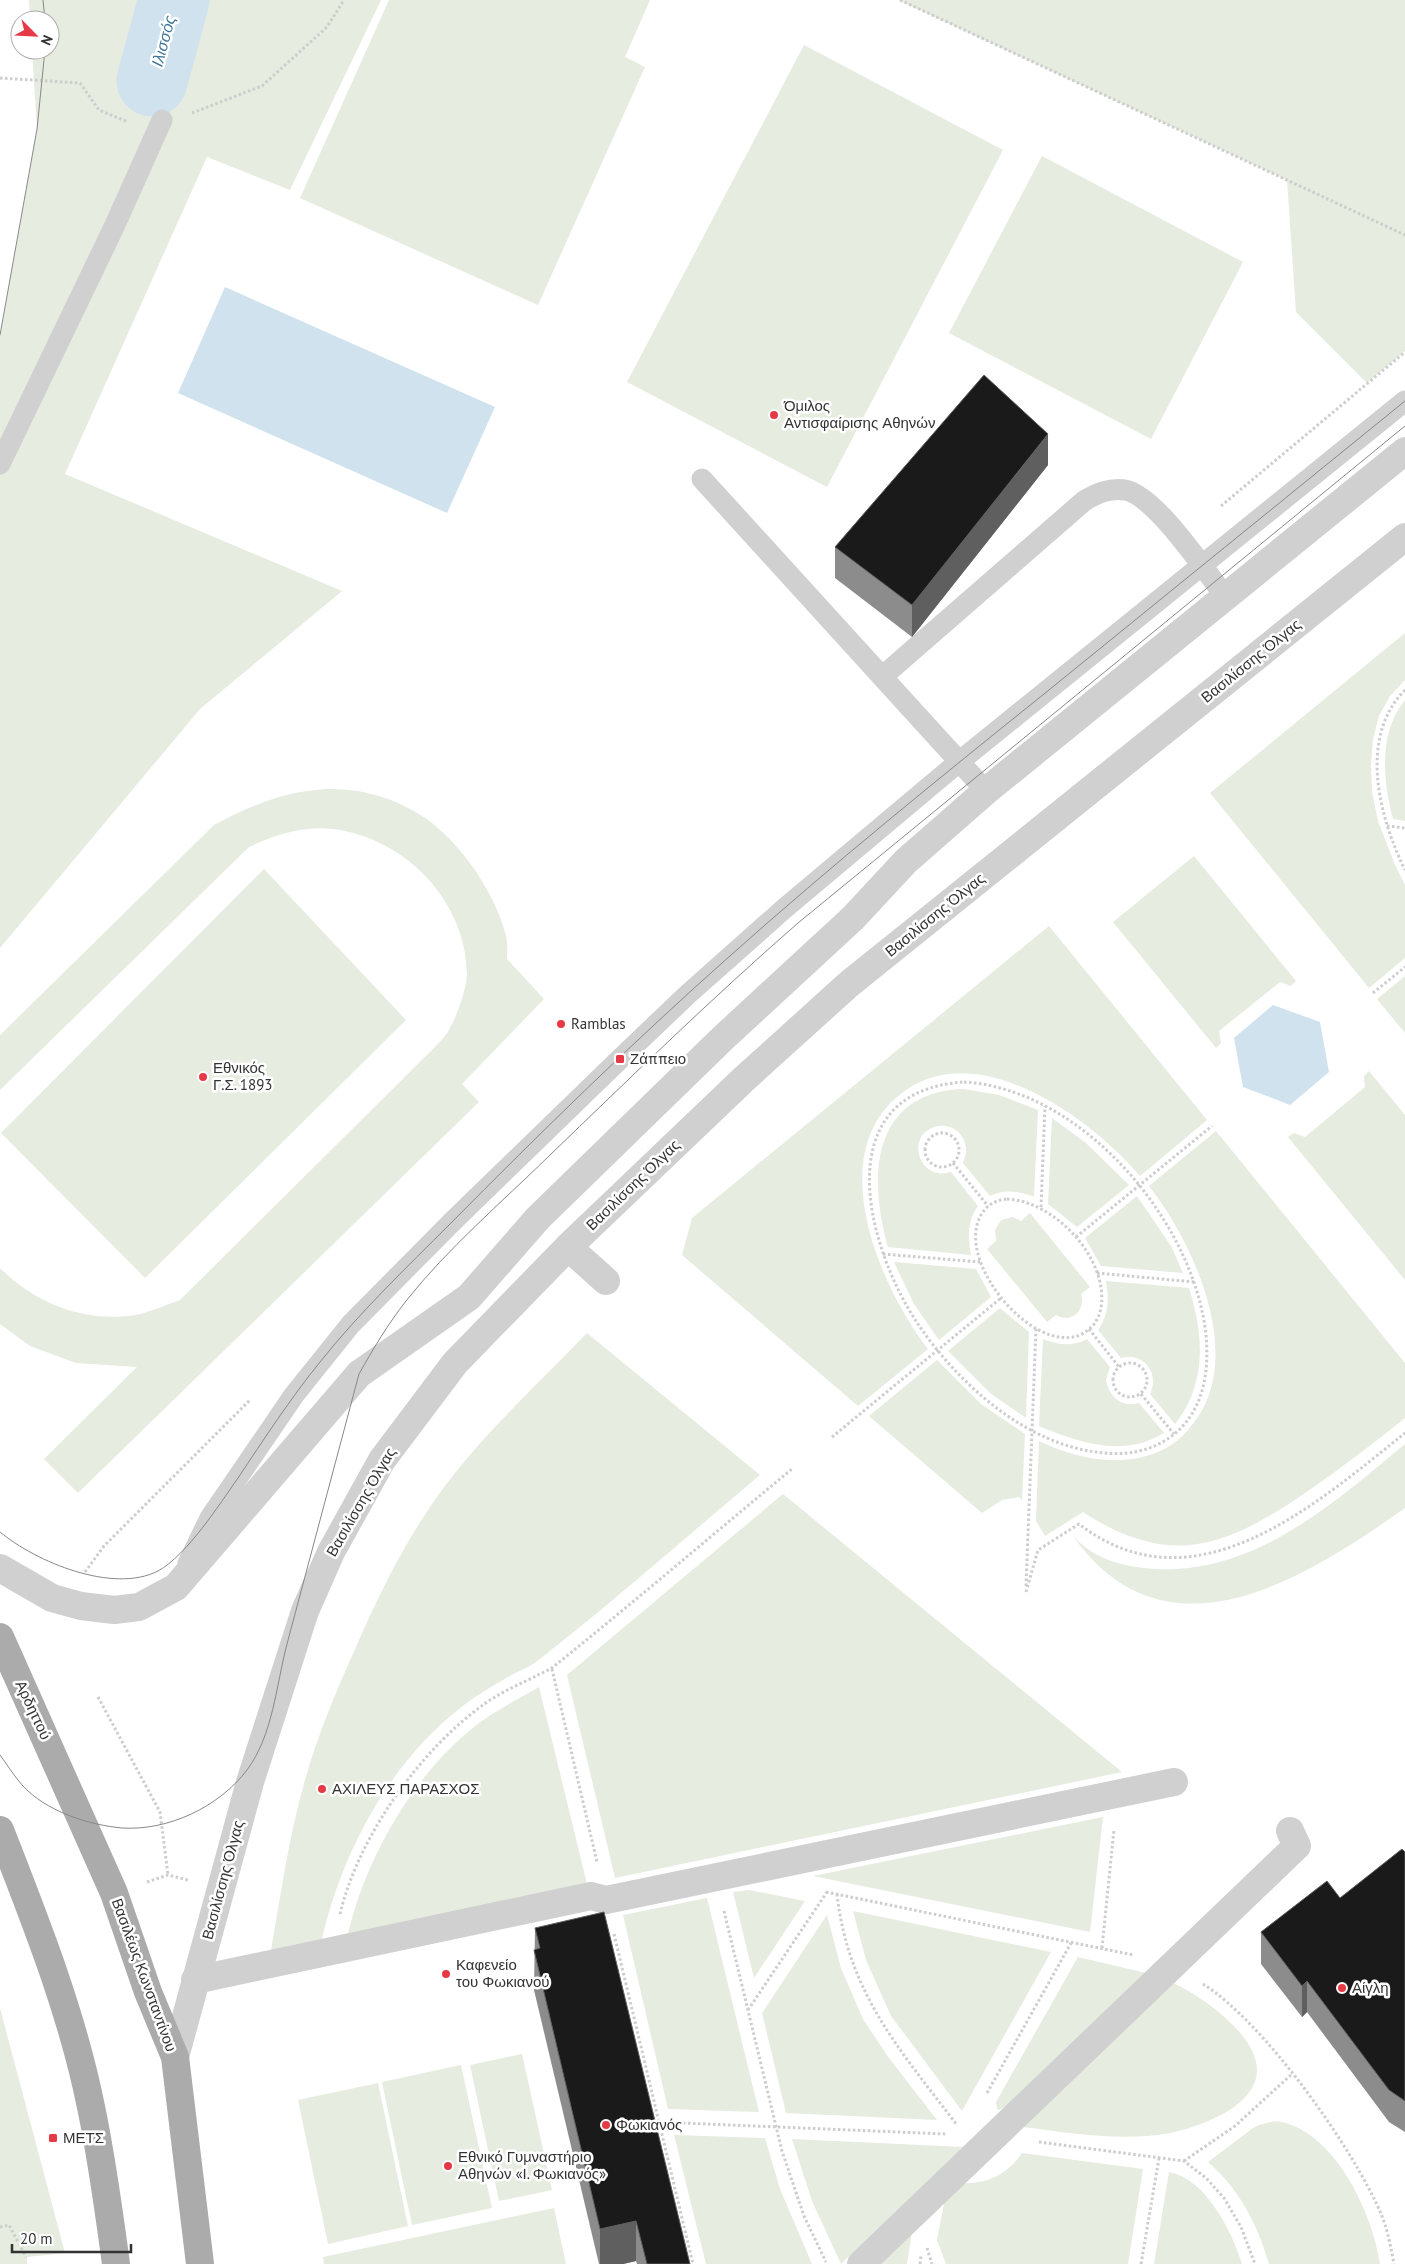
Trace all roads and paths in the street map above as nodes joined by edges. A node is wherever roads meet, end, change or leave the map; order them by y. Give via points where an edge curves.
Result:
1 (344, 0) edge
2 (900, 0) edge
3 (0, 78) edge
4 (162, 120) junction
5 (1405, 235) edge
6 (1405, 401) edge
7 (1405, 451) edge
8 (0, 464) edge
9 (702, 479) dead end
10 (1405, 537) edge
11 (1202, 565) junction
12 (1225, 596) junction
13 (882, 676) junction
14 (1405, 690) edge
15 (960, 761) junction
16 (986, 792) junction
17 (1387, 826) junction
18 (1405, 828) edge
19 (1405, 870) edge
20 (1405, 967) edge
21 (1373, 993) dead end
22 (1045, 1106) junction
23 (1212, 1126) dead end
24 (953, 1163) junction
25 (1139, 1185) junction
26 (988, 1206) junction
27 (1041, 1208) junction
28 (1076, 1238) junction
29 (568, 1247) junction
30 (883, 1254) junction
31 (980, 1262) junction
32 (1096, 1273) junction
33 (606, 1281) dead end
34 (1194, 1282) junction
35 (1001, 1298) junction
36 (1036, 1328) junction
37 (1089, 1329) junction
38 (938, 1350) junction
39 (1119, 1367) junction
40 (1141, 1394) junction
41 (1032, 1430) junction
42 (1405, 1433) edge
43 (1174, 1434) junction
44 (832, 1437) dead end
45 (792, 1468) dead end
46 (0, 1568) edge
47 (176, 1587) junction
48 (0, 1637) edge
49 (552, 1668) junction
50 (98, 1697) dead end
51 (54, 1756) joint
52 (1174, 1782) dead end
53 (1118, 1794) junction
54 (0, 1830) edge
55 (1290, 1831) dead end
56 (168, 1875) junction
57 (716, 1877) junction
58 (191, 1881) dead end
59 (146, 1883) dead end
60 (827, 1892) dead end
61 (837, 1894) dead end
62 (606, 1900) junction
63 (1071, 1942) dead end
64 (1102, 1948) dead end
65 (331, 1951) junction
66 (195, 1980) junction
67 (748, 2010) junction
68 (175, 2057) junction
69 (1292, 2074) dead end
70 (983, 2099) dead end
71 (658, 2122) junction
72 (776, 2126) junction
73 (963, 2134) junction
74 (994, 2136) junction
75 (1159, 2158) junction
76 (1184, 2161) junction
77 (0, 2227) edge
78 (924, 2241) dead end
79 (26, 2257) dead end
80 (116, 2264) edge
81 (200, 2264) edge
82 (693, 2264) edge
83 (826, 2264) edge
84 (861, 2264) edge
85 (932, 2264) edge
86 (1141, 2264) edge
87 (1255, 2264) edge

1 - 4 path via 327,27 262,86 194,112
2 - 5 path
3 - 4 path via 80,82 99,110 139,126
4 - 8 lane
6 - 11 lane
7 - 12 street
9 - 13 lane
10 - 29 street, Βασιλίσσης Όλγας via 849,984 744,1078
11 - 12 lane
11 - 13 lane via 1140,496 1112,489 1097,493
11 - 15 lane
12 - 16 street
13 - 15 lane
14 - 17 path via 1386,719 1380,741 1378,778
15 - 16 lane
15 - 47 lane via 731,955 452,1222 352,1324 294,1395 210,1518
16 - 47 street via 906,861 853,918 742,1019 545,1211 469,1297 359,1374
17 - 18 path
17 - 19 path
20 - 21 path
22 - 25 path via 1091,1137
22 - 27 path
22 - 30 path via 1001,1087 964,1082 931,1086 902,1101 882,1126 871,1163 872,1208
23 - 25 path
24 - 24 path via 959,1150 953,1137 940,1132 929,1138 925,1149 929,1160 940,1167
24 - 26 path
25 - 28 path
25 - 34 path via 1168,1228
26 - 27 path via 1002,1199 1011,1199
26 - 31 path via 976,1227
27 - 28 path via 1063,1223
28 - 32 path
29 - 33 street
29 - 66 street, Βασιλίσσης Όλγας via 455,1363 382,1460 331,1552 305,1611 262,1742
30 - 31 path
30 - 38 path via 908,1308
31 - 35 path
32 - 34 path
32 - 37 path via 1101,1309
34 - 43 path via 1205,1328 1207,1366 1203,1389 1194,1410
35 - 36 path
35 - 38 path
36 - 37 path via 1052,1335 1070,1337 1079,1336
36 - 41 path
37 - 39 path
38 - 41 path via 986,1398
38 - 44 path
39 - 40 path via 1113,1379 1116,1390 1128,1397
39 - 40 path via 1132,1364 1144,1371 1147,1384
40 - 43 path
41 - 42 path via 1026,1592 1038,1550 1079,1524 1117,1546 1146,1555 1183,1557 1224,1551 1260,1537 1289,1519
41 - 43 path via 1070,1446 1113,1454 1156,1446
45 - 49 path
46 - 47 street via 52,1598 114,1610 139,1607
48 - 51 main road, Αρδηττού
49 - 62 path
49 - 65 path via 485,1704 465,1719 434,1748 403,1785 352,1876
50 - 56 path via 160,1812
51 - 68 main road, Βασιλέως Κωνσταντίνου via 114,1893 148,1992
52 - 53 street
53 - 57 street
53 - 64 path
54 - 80 main road via 69,2019 91,2106
55 - 74 street via 1298,1846
56 - 58 path
56 - 59 path
57 - 62 street
57 - 67 path
60 - 67 path
61 - 73 path via 854,1964 875,2013
62 - 65 street via 591,1896
62 - 71 path
63 - 70 path
65 - 66 street
66 - 68 street, Βασιλίσσης Όλγας
67 - 72 path
68 - 81 main road, Βασιλέως Κωνσταντίνου
69 - 76 path via 1242,2120
71 - 72 path
71 - 82 path
72 - 73 path
72 - 83 path via 796,2195
73 - 74 path
74 - 75 path
74 - 84 street
75 - 76 path
75 - 86 path
76 - 87 path via 1224,2198 1242,2227
77 - 79 path via 9,2225
78 - 85 path

